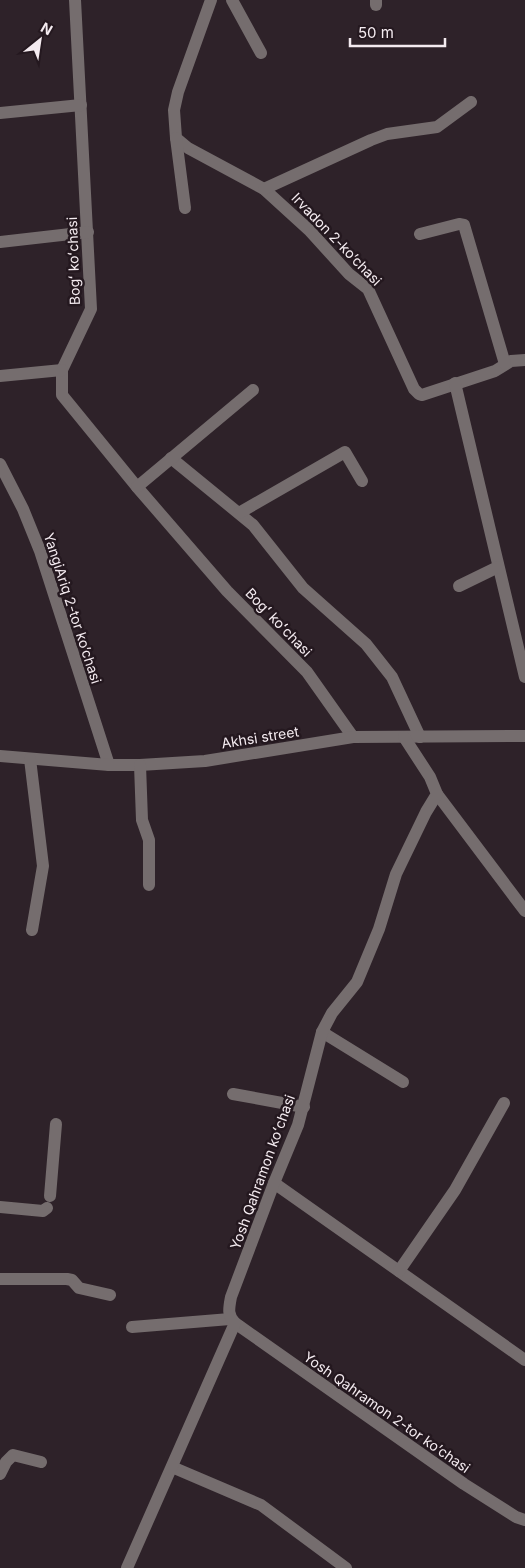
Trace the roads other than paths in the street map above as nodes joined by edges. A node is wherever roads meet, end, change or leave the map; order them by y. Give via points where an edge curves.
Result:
1 (75, 0) edge
2 (211, 0) edge
3 (232, 0) edge
4 (261, 53) dead end
5 (471, 102) dead end
6 (81, 105) junction
7 (0, 113) edge
8 (176, 138) junction
9 (264, 188) junction
10 (185, 208) dead end
11 (88, 232) junction
12 (420, 234) dead end
13 (0, 242) edge
14 (525, 360) edge
15 (505, 364) junction
16 (62, 370) junction
17 (0, 376) edge
18 (455, 383) junction
19 (253, 390) dead end
20 (171, 458) junction
21 (0, 464) edge
22 (362, 481) dead end
23 (137, 487) junction
24 (239, 513) junction
25 (498, 567) junction
26 (460, 586) dead end
27 (525, 677) edge
28 (525, 736) edge
29 (353, 737) junction
30 (404, 737) junction
31 (420, 737) junction
32 (0, 756) edge
33 (30, 759) junction
34 (109, 765) junction
35 (140, 765) junction
36 (437, 794) junction
37 (149, 886) dead end
38 (525, 911) edge
39 (32, 930) dead end
40 (322, 1032) junction
41 (403, 1082) dead end
42 (233, 1094) dead end
43 (504, 1103) dead end
44 (304, 1107) junction
45 (56, 1124) dead end
46 (274, 1184) junction
47 (0, 1207) edge
48 (399, 1271) junction
49 (0, 1279) edge
50 (110, 1295) dead end
51 (233, 1321) junction
52 (132, 1328) dead end
53 (525, 1360) edge
54 (41, 1462) dead end
55 (172, 1466) junction
56 (0, 1474) edge
57 (525, 1520) edge
58 (127, 1568) edge
59 (346, 1568) edge

1 - 6 street, Bogʻ koʻchasi
2 - 8 street via 178,92 174,110
3 - 4 street
5 - 9 street, Irvadon 2-koʼchasi via 436,127 388,134 371,140
6 - 7 street
6 - 11 street, Bogʻ koʻchasi
8 - 9 street, Irvadon 2-koʼchasi via 188,148
8 - 10 street
9 - 18 street, Irvadon 2-koʼchasi via 368,289 416,392 422,395
11 - 13 street
11 - 16 street, Bogʻ koʻchasi via 91,309
12 - 15 street via 464,225
14 - 15 street, Irvadon 2-koʼchasi
15 - 18 street, Irvadon 2-koʼchasi via 495,371
16 - 17 street
16 - 23 street, Bogʻ koʻchasi via 62,394
18 - 25 street
19 - 20 street
20 - 23 street
20 - 24 street
21 - 34 street, YangiАriq 2-tor koʼchasi via 40,551
22 - 24 street via 345,452
23 - 29 street, Bogʻ koʻchasi via 227,591 307,672
24 - 31 street via 253,525 303,588 366,644 392,677
25 - 26 street
25 - 27 street
28 - 31 street, Akhsi street
29 - 30 street, Akhsi street
29 - 35 street, Akhsi street via 205,761
30 - 31 street, Akhsi street
30 - 36 street
32 - 33 street, Akhsi street
33 - 34 street, Akhsi street
33 - 39 street via 43,866
34 - 35 street, Akhsi street
35 - 37 street via 142,820 149,840
36 - 38 street
36 - 40 street, Yosh Qahramon koʻchasi via 396,874 379,929 356,982
40 - 41 street
40 - 44 street, Yosh Qahramon koʻchasi
42 - 44 street
43 - 48 street via 456,1190
44 - 46 street, Yosh Qahramon koʻchasi
45 - 47 street via 49,1202 43,1211
46 - 48 street
46 - 51 street, Yosh Qahramon koʻchasi via 231,1298 228,1310
48 - 53 street
49 - 50 street via 68,1279 79,1288
51 - 52 street
51 - 55 street, Yosh Qahramon koʻchasi
51 - 57 street, Yosh Qahramon 2-tor koʼchasi via 464,1484
54 - 56 street via 13,1455
55 - 58 street, Yosh Qahramon koʻchasi
55 - 59 street via 261,1505

